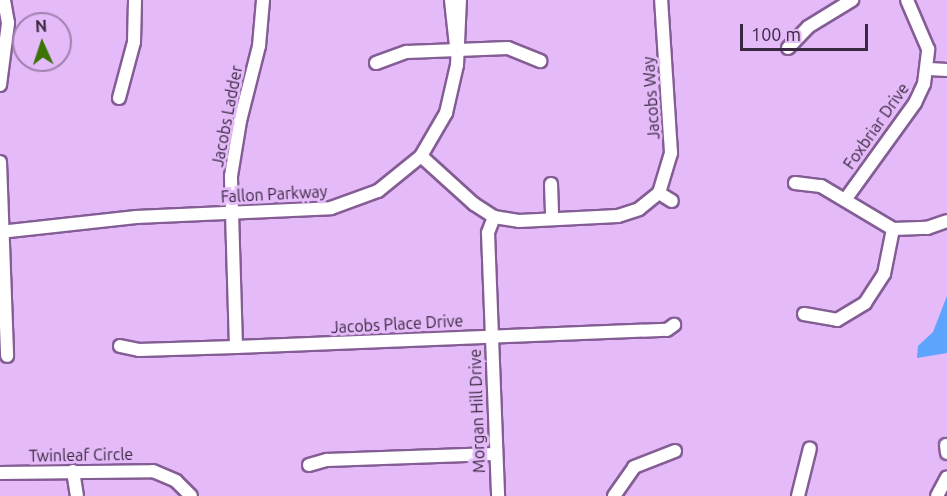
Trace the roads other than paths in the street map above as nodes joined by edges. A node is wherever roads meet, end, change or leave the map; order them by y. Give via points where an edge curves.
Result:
1 (4, 0) edge
2 (135, 0) edge
3 (263, 0) edge
4 (451, 0) edge
5 (460, 0) edge
6 (661, 0) edge
7 (852, 0) edge
8 (907, 0) edge
9 (788, 48) dead end
10 (457, 50) junction
11 (541, 62) dead end
12 (376, 63) dead end
13 (928, 69) junction
14 (947, 70) edge
15 (0, 84) edge
16 (119, 98) dead end
17 (421, 156) junction
18 (0, 162) edge
19 (795, 183) dead end
20 (551, 184) dead end
21 (659, 192) junction
22 (845, 200) junction
23 (672, 201) dead end
24 (231, 213) junction
25 (494, 217) junction
26 (552, 218) junction
27 (947, 221) edge
28 (893, 229) junction
29 (1, 231) edge
30 (804, 314) dead end
31 (674, 325) dead end
32 (491, 336) junction
33 (120, 346) dead end
34 (236, 347) junction
35 (7, 356) dead end
36 (810, 448) dead end
37 (675, 451) dead end
38 (494, 454) junction
39 (309, 465) dead end
40 (73, 471) junction
41 (0, 473) edge
42 (947, 477) edge
43 (77, 496) edge
44 (191, 496) edge
45 (498, 496) edge
46 (614, 496) edge
47 (798, 496) edge
48 (937, 496) edge

1 - 15 street via 8,23
2 - 16 street via 134,42
3 - 24 street, Jacobs Ladder via 259,46 233,160
4 - 10 street, Fallon Parkway
5 - 10 street, Fallon Parkway
6 - 21 street, Jacobs Way via 671,153
7 - 9 street via 808,27
8 - 13 street, Foxbriar Drive via 926,37
10 - 11 street via 508,48
10 - 12 street via 407,52
10 - 17 street, Fallon Parkway via 455,81 446,113
13 - 14 street
13 - 22 street, Foxbriar Drive via 915,103
17 - 24 street, Fallon Parkway via 378,191 352,203 306,211
17 - 25 street
18 - 29 street
19 - 22 street via 821,186
20 - 26 street
21 - 23 street
21 - 26 street via 639,209 618,216
22 - 28 street
24 - 29 street, Fallon Parkway via 136,217
24 - 34 street, Jacobs Ladder
25 - 26 street via 519,221
25 - 32 street, Morgan Hill Drive via 488,232
27 - 28 street via 927,228
28 - 30 street via 884,274 865,303 837,320
29 - 35 street
31 - 32 street, Jacobs Place Drive via 667,330
32 - 34 street, Jacobs Place Drive
32 - 38 street, Morgan Hill Drive
33 - 34 street, Jacobs Place Drive via 139,350
36 - 47 street
37 - 46 street via 634,467
38 - 39 street via 327,460
38 - 45 street, Morgan Hill Drive
40 - 41 street, Twinleaf Circle
40 - 43 street
40 - 44 street, Twinleaf Circle via 153,471 176,482
42 - 48 street

